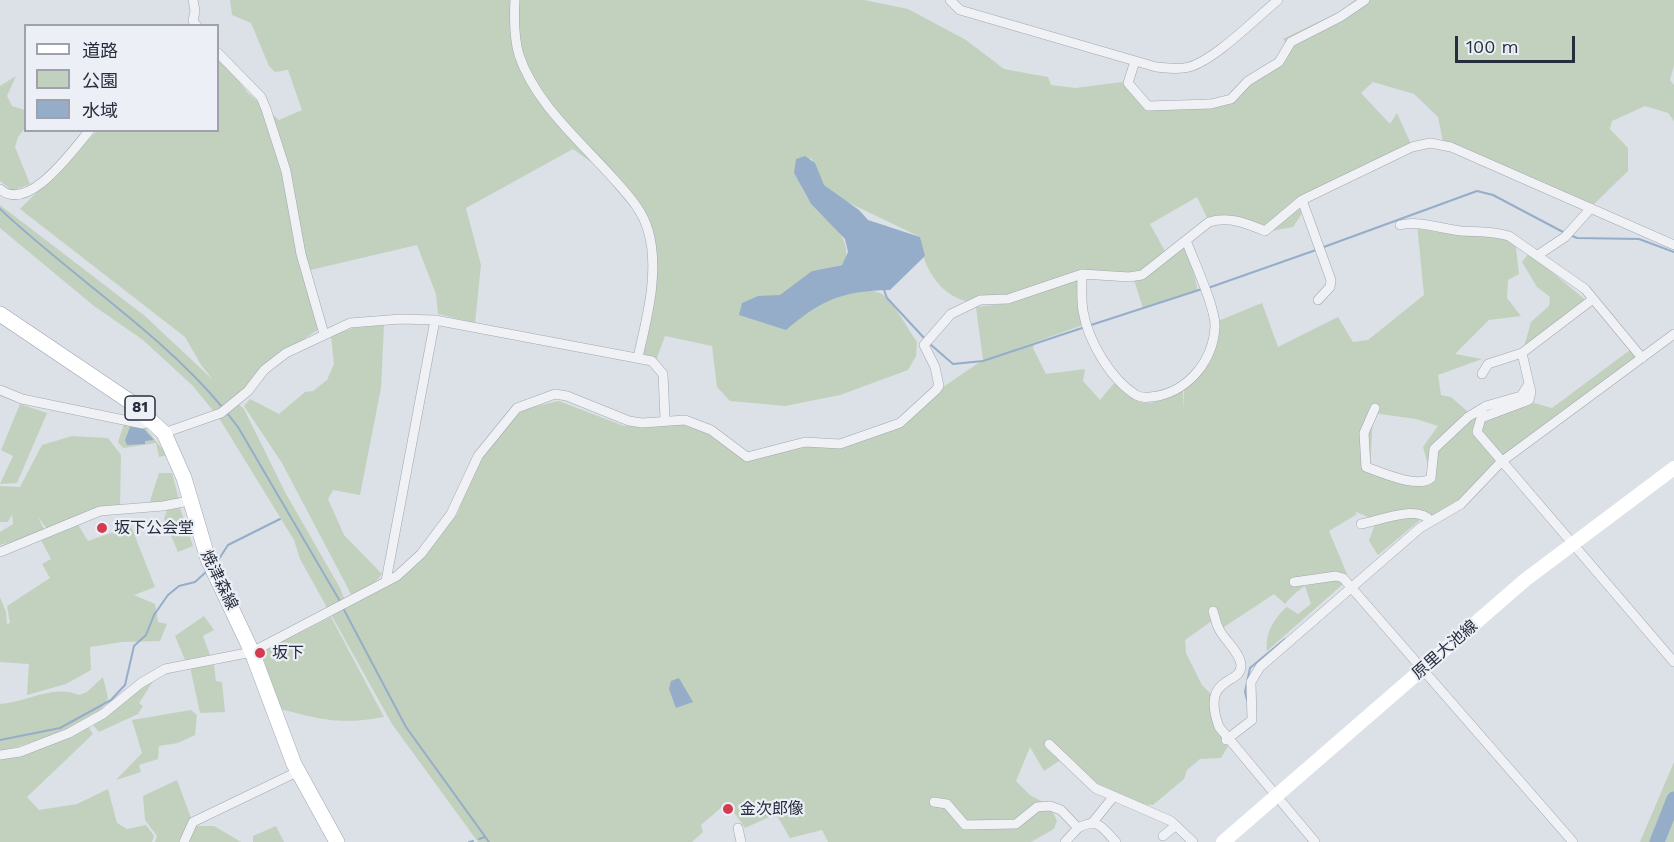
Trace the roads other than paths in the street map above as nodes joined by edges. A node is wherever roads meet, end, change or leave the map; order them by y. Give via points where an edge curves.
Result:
1 (193, 0) edge
2 (514, 0) edge
3 (950, 0) edge
4 (1278, 0) edge
5 (1365, 0) edge
6 (195, 24) edge
7 (219, 54) edge
8 (1135, 61) junction
9 (88, 132) edge
10 (0, 189) edge
11 (1302, 200) junction
12 (1591, 208) junction
13 (1400, 225) dead end
14 (1186, 240) junction
15 (1674, 245) edge
16 (1538, 255) junction
17 (1082, 274) junction
18 (1593, 299) junction
19 (1318, 300) dead end
20 (0, 314) edge
21 (435, 320) junction
22 (324, 334) junction
23 (1674, 334) edge
24 (1522, 353) junction
25 (638, 357) junction
26 (1642, 358) junction
27 (1482, 374) dead end
28 (1530, 384) junction
29 (1, 392) edge
30 (1375, 408) dead end
31 (665, 420) junction
32 (158, 427) junction
33 (1501, 462) junction
34 (1674, 468) edge
35 (189, 501) junction
36 (1431, 521) junction
37 (1361, 524) dead end
38 (1572, 543) junction
39 (0, 552) edge
40 (386, 581) junction
41 (1294, 582) dead end
42 (1352, 587) junction
43 (1213, 611) dead end
44 (252, 652) junction
45 (1674, 662) edge
46 (1423, 669) junction
47 (1226, 740) junction
48 (1049, 744) dead end
49 (0, 755) edge
50 (297, 772) junction
51 (1113, 796) junction
52 (1275, 797) junction
53 (934, 802) dead end
54 (1093, 822) junction
55 (1176, 826) junction
56 (738, 828) dead end
57 (1078, 828) junction
58 (1163, 836) dead end
59 (184, 842) edge
60 (337, 842) edge
61 (741, 842) edge
62 (1065, 842) edge
63 (1116, 842) edge
64 (1193, 842) edge
65 (1222, 842) edge
66 (1315, 842) edge
67 (1573, 842) edge

1 - 6 street
2 - 25 street via 518,53 529,76 552,110 639,208 648,230 653,261
3 - 8 street via 960,10
4 - 8 street via 1198,64 1174,69
5 - 8 street via 1291,42 1279,62 1248,81 1231,99 1211,104 1148,106 1128,83
7 - 22 street via 261,98 266,109 286,171 301,254
9 - 10 street via 32,191 18,196
11 - 12 street via 1412,147 1430,143 1451,147
11 - 14 street via 1265,231 1222,218 1209,222
11 - 19 street via 1331,280
12 - 15 street
12 - 16 street via 1567,234
13 - 16 street via 1496,232
14 - 17 street via 1142,275
14 - 17 street via 1215,326 1209,352 1199,371 1184,385 1164,395 1135,395 1113,372 1090,336 1083,311
16 - 18 street
17 - 31 street via 1008,299 980,300 951,314 926,341 939,387 900,423 840,444 805,442 747,458 711,430 685,420
18 - 24 street
18 - 26 street
20 - 32 main road, 焼津森線 / 81 via 132,403
21 - 22 street via 350,323
21 - 25 street
21 - 40 street
22 - 32 street via 286,353 221,413
23 - 26 street
24 - 27 street via 1488,364
24 - 28 street
25 - 31 street via 652,361 663,374
26 - 33 street
28 - 30 street via 1521,396 1486,406 1452,432 1434,449 1431,478 1427,481 1366,467 1364,433
28 - 33 street via 1529,400 1481,418 1477,432
29 - 32 street
31 - 40 street via 629,421 555,394 516,408 478,456 452,514 435,537 407,568
32 - 35 main road, 焼津森線 / 81 via 177,461
33 - 36 street via 1461,504
33 - 38 street
34 - 38 main road, 原里大池線
35 - 39 street via 100,511
35 - 44 main road, 焼津森線 / 81 via 211,566
36 - 37 street via 1421,514 1410,514
36 - 42 street
38 - 45 street
38 - 46 main road, 原里大池線
40 - 44 street
41 - 42 street via 1335,576
42 - 46 street
42 - 47 street via 1260,667 1251,682 1252,720
43 - 47 street via 1218,629 1241,667 1214,695 1214,714
44 - 49 street via 165,669 103,714 69,733 20,752
44 - 50 main road, 焼津森線 / 81
46 - 52 main road, 原里大池線
46 - 67 street
47 - 52 street
48 - 51 street via 1095,788
50 - 59 street via 193,822
50 - 60 main road, 焼津森線 / 81
51 - 54 street
51 - 55 street
52 - 65 main road, 原里大池線
52 - 66 street
53 - 57 street via 947,804 965,825 1016,824 1037,807 1050,807 1061,810
54 - 57 street
54 - 63 street
55 - 58 street
55 - 64 street
56 - 61 street
57 - 62 street

